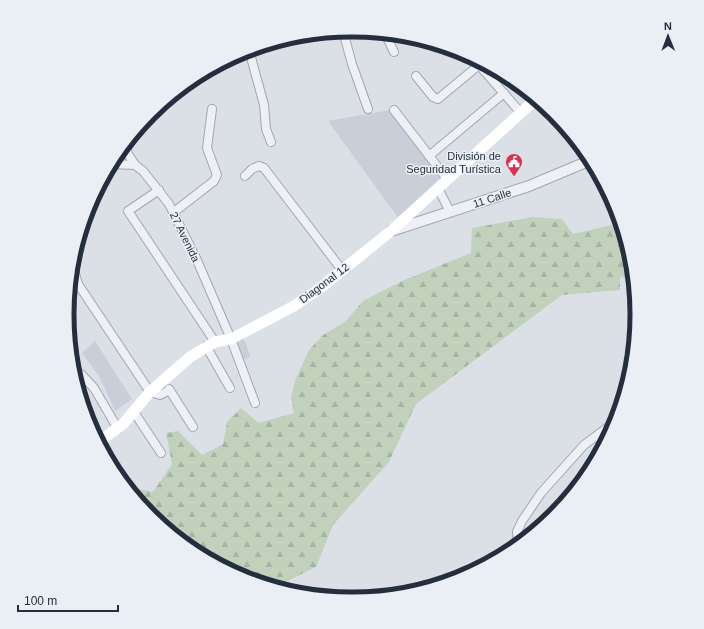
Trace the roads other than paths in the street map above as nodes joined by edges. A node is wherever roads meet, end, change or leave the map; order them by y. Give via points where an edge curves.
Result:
1 (345, 37) edge
2 (388, 39) edge
3 (394, 52) dead end
4 (251, 56) edge
5 (477, 67) edge
6 (484, 70) edge
7 (416, 76) dead end
8 (504, 93) junction
9 (531, 103) edge
10 (212, 109) dead end
11 (368, 109) dead end
12 (394, 110) dead end
13 (520, 112) junction
14 (271, 142) dead end
15 (127, 152) edge
16 (429, 156) junction
17 (585, 163) edge
18 (119, 164) edge
19 (135, 165) junction
20 (245, 176) dead end
21 (447, 179) junction
22 (438, 188) junction
23 (160, 190) junction
24 (174, 212) junction
25 (450, 212) junction
26 (391, 231) junction
27 (342, 270) junction
28 (77, 280) edge
29 (231, 339) junction
30 (210, 344) junction
31 (81, 374) dead end
32 (166, 385) junction
33 (230, 388) dead end
34 (150, 392) junction
35 (255, 403) dead end
36 (134, 412) junction
37 (193, 427) dead end
38 (118, 429) junction
39 (604, 430) edge
40 (104, 439) edge
41 (161, 453) dead end
42 (517, 537) edge

1 - 11 street
2 - 3 street
4 - 14 street
5 - 7 street via 438,99 433,97
6 - 8 street
8 - 13 street
8 - 16 street
9 - 13 main road, Diagonal 12
10 - 24 street via 207,146 217,175 214,181
12 - 16 street
13 - 21 main road, Diagonal 12
15 - 19 street, 27 Avenida
16 - 21 street
17 - 25 street, 11 Calle via 529,186
18 - 19 street
19 - 23 street, 27 Avenida
20 - 27 street via 259,166 264,168
21 - 22 main road, Diagonal 12
22 - 25 street
22 - 26 main road, Diagonal 12
23 - 24 street, 27 Avenida
23 - 30 street via 128,211
24 - 29 street, 27 Avenida
25 - 26 street, 11 Calle
26 - 27 main road, Diagonal 12
27 - 29 main road, Diagonal 12 via 307,298
28 - 34 street
29 - 30 main road, Diagonal 12
29 - 35 street, 27 Avenida
30 - 32 main road, Diagonal 12 via 178,366
30 - 33 street
31 - 38 street via 94,388
32 - 34 main road, Diagonal 12
32 - 37 street
34 - 36 main road, Diagonal 12
36 - 38 main road, Diagonal 12
36 - 41 street
38 - 40 main road, Diagonal 12
39 - 42 street via 584,444 541,493 522,521

